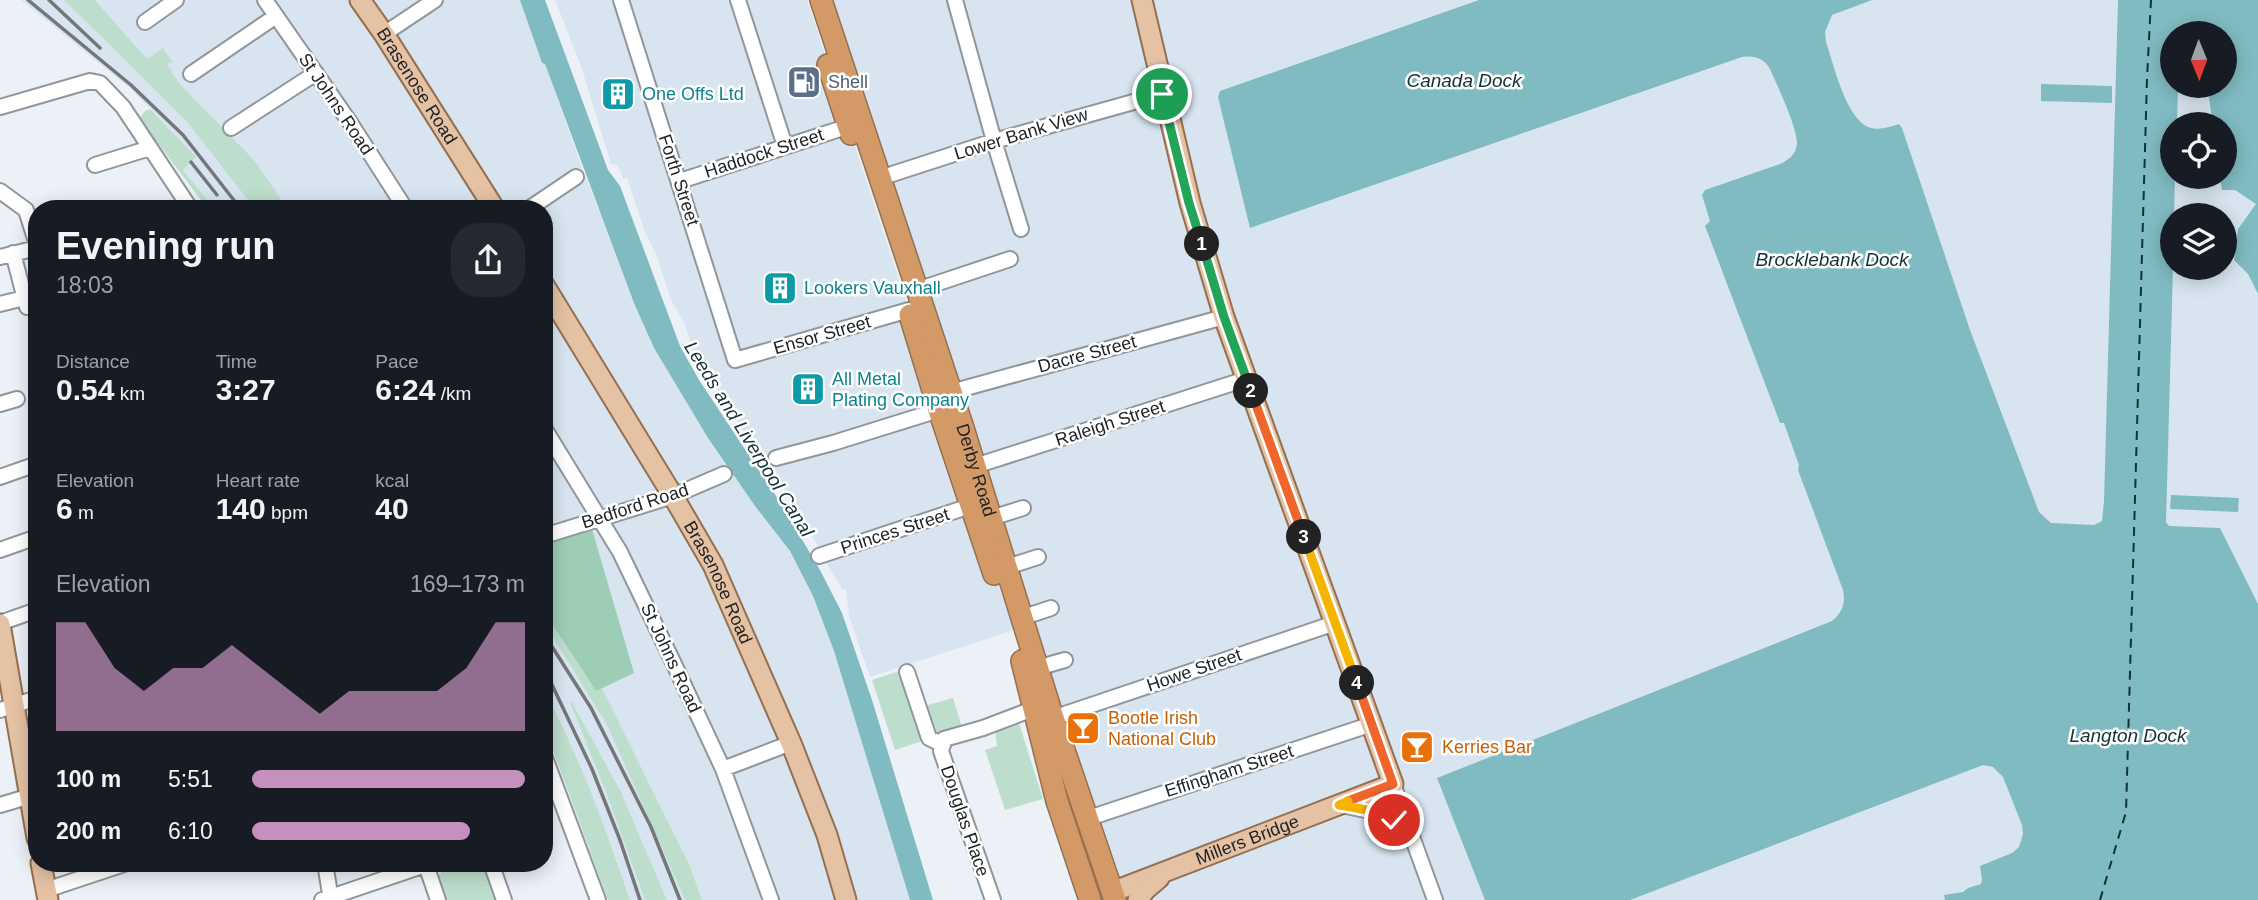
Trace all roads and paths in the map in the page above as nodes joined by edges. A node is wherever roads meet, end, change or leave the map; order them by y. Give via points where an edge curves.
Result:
1 (176, 0) edge
2 (265, 0) edge
3 (360, 0) edge
4 (435, 0) edge
5 (621, 0) edge
6 (738, 0) edge
7 (807, 0) edge
8 (821, 0) edge
9 (955, 0) edge
10 (1142, 0) edge
11 (276, 16) junction
12 (145, 22) dead end
13 (384, 34) junction
14 (316, 73) junction
15 (191, 74) dead end
16 (1162, 94) junction
17 (0, 107) edge
18 (849, 126) junction
19 (231, 128) dead end
20 (993, 141) junction
21 (785, 146) junction
22 (150, 148) junction
23 (94, 165) dead end
24 (576, 177) dead end
25 (880, 178) junction
26 (680, 181) junction
27 (0, 191) edge
28 (181, 200) edge
29 (400, 200) edge
30 (489, 200) edge
31 (542, 200) edge
32 (28, 217) edge
33 (1021, 229) dead end
34 (28, 249) edge
35 (7, 255) edge
36 (1010, 259) dead end
37 (553, 300) edge
38 (913, 300) junction
39 (0, 304) edge
40 (1224, 317) junction
41 (735, 360) joint
42 (1246, 379) junction
43 (17, 399) dead end
44 (945, 401) junction
45 (0, 404) edge
46 (553, 443) edge
47 (776, 458) dead end
48 (975, 466) junction
49 (28, 467) edge
50 (724, 474) dead end
51 (0, 477) edge
52 (673, 496) junction
53 (970, 506) junction
54 (1023, 508) dead end
55 (600, 517) junction
56 (991, 518) junction
57 (553, 533) edge
58 (28, 540) edge
59 (0, 550) edge
60 (819, 556) dead end
61 (1038, 557) dead end
62 (1007, 567) junction
63 (1051, 608) dead end
64 (28, 613) edge
65 (1021, 618) junction
66 (1335, 623) junction
67 (0, 624) edge
68 (1065, 660) dead end
69 (1037, 668) junction
70 (907, 671) dead end
71 (28, 701) edge
72 (7, 708) edge
73 (1033, 709) junction
74 (1053, 718) junction
75 (1372, 724) junction
76 (791, 743) junction
77 (943, 745) junction
78 (723, 769) junction
79 (28, 778) edge
80 (553, 779) edge
81 (1393, 784) junction
82 (28, 797) edge
83 (0, 805) edge
84 (1339, 805) junction
85 (1086, 819) junction
86 (1410, 832) junction
87 (43, 872) edge
88 (104, 872) edge
89 (326, 872) edge
90 (406, 872) edge
91 (431, 872) edge
92 (494, 872) edge
93 (1166, 872) junction
94 (47, 895) edge
95 (1098, 898) edge
96 (328, 899) edge
97 (438, 900) edge
98 (504, 900) edge
99 (598, 900) edge
100 (771, 900) edge
101 (846, 900) edge
102 (993, 900) edge
103 (1138, 900) edge
104 (1435, 900) edge

1 - 12 street
2 - 11 street, St Johns Road
3 - 13 main road, Brasenose Road
4 - 13 street
5 - 26 street, Forth Street
6 - 21 street
7 - 18 highway, Derby Road
8 - 25 highway, Derby Road
9 - 20 street
10 - 16 main road
11 - 14 street, St Johns Road
11 - 15 street
13 - 30 main road, Brasenose Road
14 - 19 street
14 - 29 street, St Johns Road
16 - 20 street, Lower Bank View
16 - 40 main road
17 - 22 street via 90,81 100,83 123,107
18 - 21 street, Haddock Street
18 - 38 highway, Derby Road
20 - 25 street, Lower Bank View
20 - 33 street
21 - 26 street, Haddock Street
22 - 23 street
22 - 28 street
24 - 31 street
25 - 38 highway, Derby Road
26 - 41 street, Forth Street
27 - 32 street via 26,210
34 - 35 street
35 - 39 street via 25,302
36 - 38 street, Ensor Street
37 - 52 main road, Brasenose Road
38 - 41 street, Ensor Street
38 - 44 highway, Derby Road
40 - 42 main road
40 - 44 street, Dacre Street
42 - 48 street, Raleigh Street
42 - 66 main road
43 - 45 street
44 - 47 street, Dacre Street via 834,443
44 - 48 highway, Derby Road
44 - 53 highway, Derby Road
46 - 55 street, St Johns Road
48 - 56 highway, Derby Road
49 - 51 street
50 - 52 street, Bedford Road
52 - 55 street, Bedford Road
52 - 76 main road, Brasenose Road via 713,565
53 - 60 street, Princes Street
53 - 73 highway, Derby Road via 1014,630
54 - 56 street
55 - 57 street, Bedford Road
55 - 78 street, St Johns Road
56 - 62 highway, Derby Road
58 - 59 street
61 - 62 street
62 - 65 highway, Derby Road
63 - 65 street
64 - 67 street
65 - 69 highway, Derby Road
66 - 74 street, Howe Street
66 - 75 main road
67 - 72 main road
68 - 69 street
69 - 74 highway, Derby Road
70 - 77 street via 929,738
71 - 72 street
72 - 79 main road
73 - 77 street, Douglas Place via 985,734 944,739
73 - 95 highway, Derby Road via 1057,801
74 - 85 highway, Derby Road
75 - 81 main road
75 - 85 street, Effingham Street
76 - 78 street
76 - 101 main road, Brasenose Road via 827,835
77 - 102 street, Douglas Place via 941,751
78 - 100 street, St Johns Road
80 - 99 street
81 - 84 main road, Millers Bridge
81 - 86 street
82 - 83 street
84 - 86 street via 1380,813
84 - 93 main road, Millers Bridge
85 - 95 highway, Derby Road
86 - 104 street
87 - 94 main road
88 - 94 street
89 - 96 street
90 - 96 street
91 - 97 street
92 - 98 street
93 - 95 main road, Millers Bridge
93 - 103 main road

